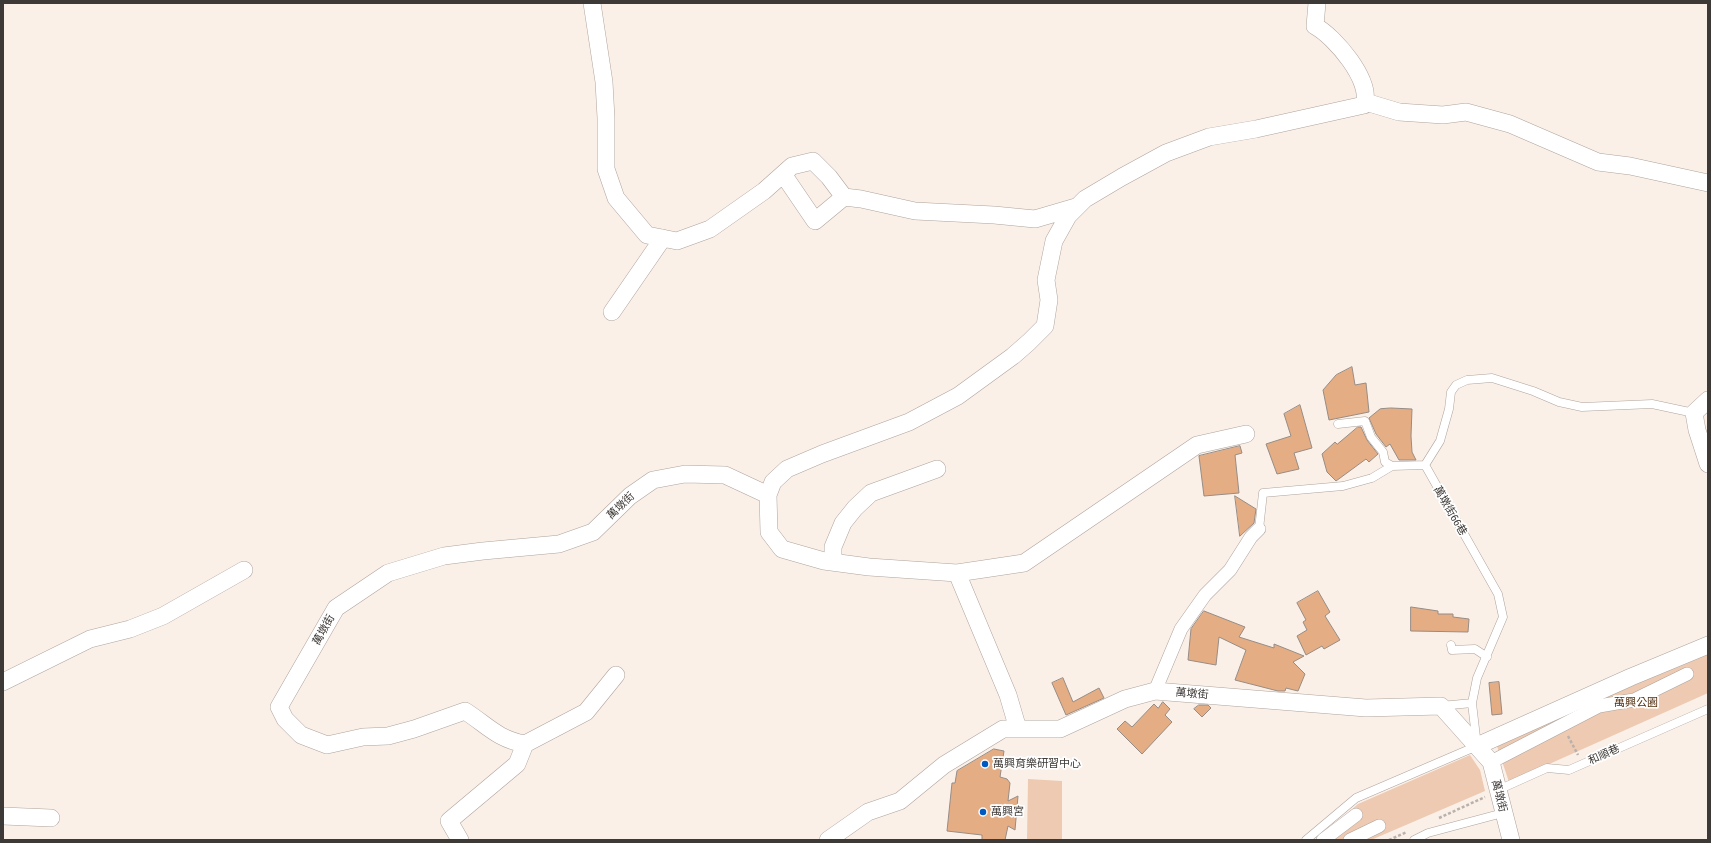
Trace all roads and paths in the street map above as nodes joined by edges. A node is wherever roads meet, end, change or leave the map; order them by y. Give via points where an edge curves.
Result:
1 (592, 3) edge
2 (1317, 3) edge
3 (1369, 103) dead end
4 (783, 174) junction
5 (1708, 183) edge
6 (844, 197) junction
7 (1076, 207) junction
8 (663, 238) junction
9 (612, 312) dead end
10 (1708, 400) edge
11 (1694, 413) junction
12 (1338, 424) dead end
13 (1246, 434) dead end
14 (1708, 464) edge
15 (1425, 465) junction
16 (1392, 466) junction
17 (937, 469) dead end
18 (768, 495) junction
19 (1259, 530) joint
20 (833, 562) junction
21 (244, 570) dead end
22 (957, 573) junction
23 (1451, 645) dead end
24 (1708, 645) edge
25 (1487, 657) junction
26 (1687, 674) dead end
27 (616, 675) dead end
28 (3, 682) edge
29 (1155, 691) junction
30 (1472, 703) junction
31 (1441, 706) junction
32 (1708, 709) edge
33 (1563, 725) junction
34 (1018, 729) junction
35 (525, 744) junction
36 (1477, 746) junction
37 (1579, 756) dead end
38 (1491, 762) junction
39 (1498, 790) junction
40 (1503, 813) junction
41 (1356, 815) dead end
42 (3, 816) edge
43 (51, 818) dead end
44 (1379, 826) dead end
45 (460, 840) edge
46 (828, 840) edge
47 (1306, 840) edge
48 (1323, 840) edge
49 (1350, 840) edge
50 (1414, 840) edge
51 (1511, 840) edge

1 - 8 street via 604,82 606,169 616,198 628,214 647,235
2 - 7 street via 1315,26 1324,31 1357,69 1363,86 1364,105 1209,138 1166,154 1122,177
3 - 5 street via 1399,112 1443,115 1466,112 1510,124 1598,162 1630,166
4 - 6 street via 792,166 813,161
4 - 6 street via 815,221
4 - 8 street via 764,191 710,229 677,240
6 - 7 street via 915,211 994,214 1035,219
7 - 18 street via 1054,241 1046,280 1049,300 1045,326 1029,342 958,396 916,419 786,470 773,482
8 - 9 street
10 - 11 street
11 - 14 street
11 - 15 lane via 1652,404 1582,407 1559,402 1492,378 1467,380 1456,385 1451,392 1440,441
12 - 16 lane via 1365,421 1371,437 1383,452 1385,462
13 - 22 street via 1197,445 1024,563
15 - 16 lane
15 - 25 lane, 萬墩街66巷 via 1498,594 1503,617
16 - 19 lane via 1372,478 1343,486 1263,493
17 - 20 street via 871,493 843,523 833,547
18 - 20 street via 769,532 782,548
18 - 35 street, 萬墩街 via 725,475 685,474 653,480 630,496 593,532 559,544 444,556 388,573 336,608 279,707 285,719 301,735 327,745 363,737 388,736 465,710 493,733 510,742
19 - 29 street via 1251,537 1230,570 1205,595 1181,629
20 - 22 street
21 - 28 street via 163,616 130,629 90,640
22 - 34 street via 1008,695
23 - 25 lane via 1452,650 1475,649
24 - 36 street
25 - 30 lane, 萬墩街66巷 via 1477,678
26 - 33 street via 1634,700 1599,706
27 - 35 street via 586,712
29 - 31 street, 萬墩街 via 1366,708
29 - 34 street, 萬墩街 via 1125,699 1060,729
30 - 31 lane
30 - 36 lane, 萬墩街66巷
31 - 36 street, 萬墩街
32 - 39 lane, 和順巷 via 1570,770 1547,768
33 - 37 path
33 - 38 street
34 - 46 street, 萬墩街 via 1003,729 944,765 900,802 868,812
35 - 45 street via 517,764 449,821
36 - 38 street, 萬墩街
36 - 47 lane via 1356,798
38 - 39 street, 萬墩街
39 - 40 street, 萬墩街
40 - 50 lane via 1428,833
40 - 51 street, 萬墩街
41 - 48 street
42 - 43 street
44 - 49 street

